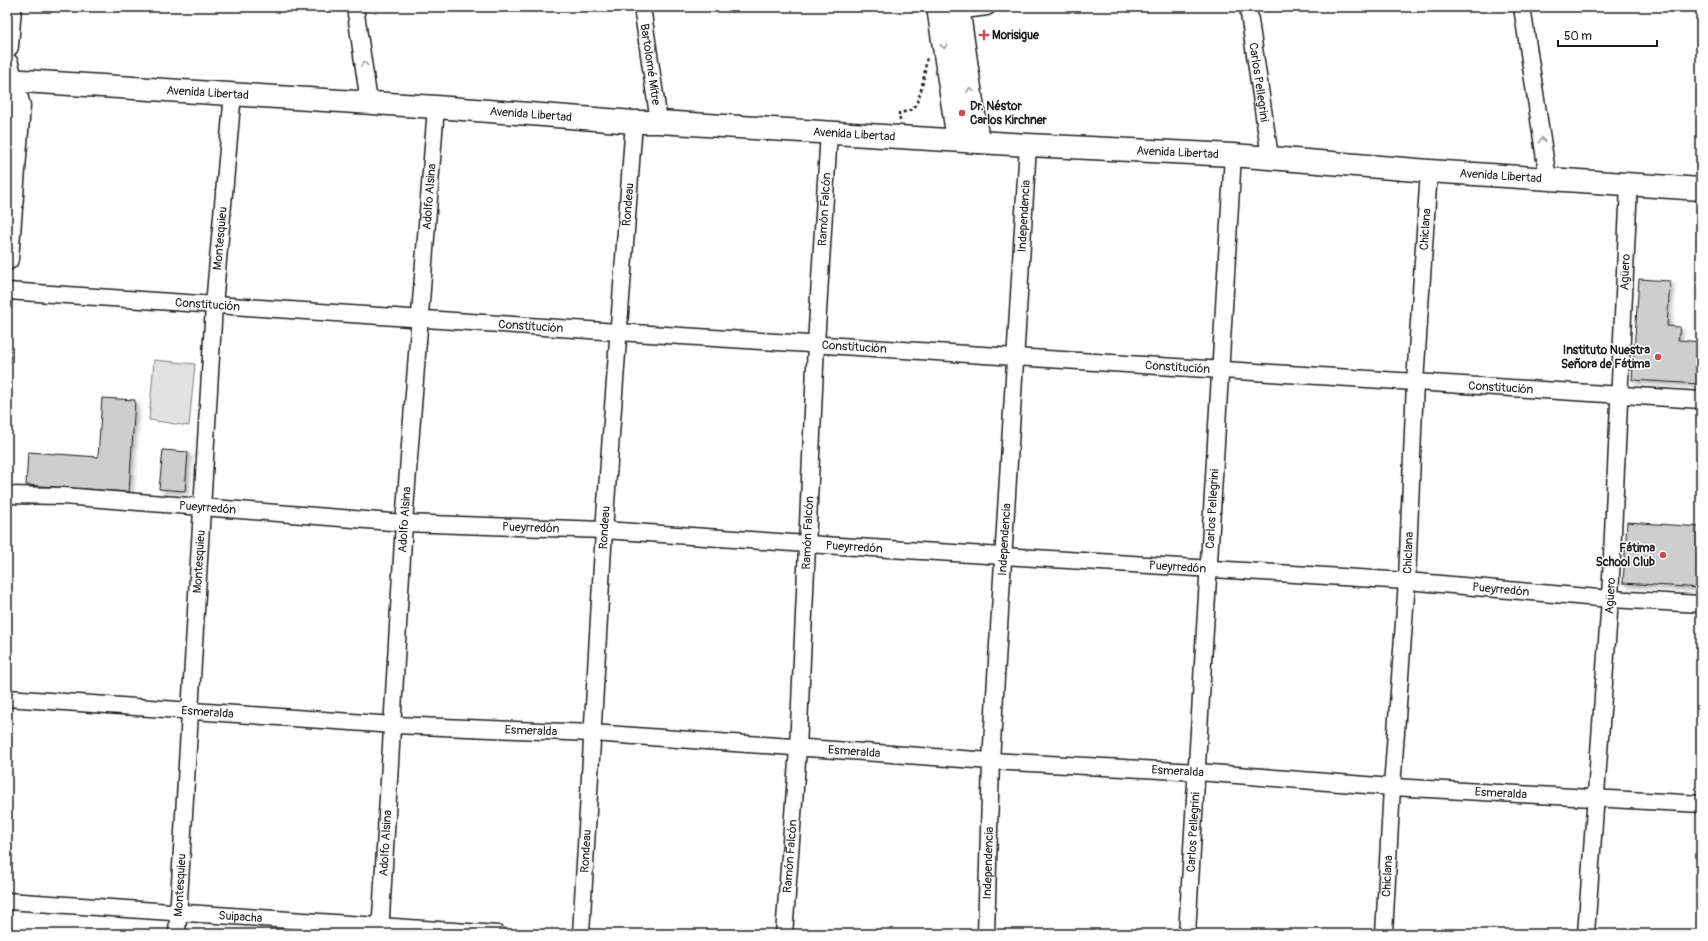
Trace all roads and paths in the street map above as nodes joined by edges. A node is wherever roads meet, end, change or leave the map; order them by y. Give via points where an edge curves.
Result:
1 (10, 7) edge
2 (355, 7) edge
3 (642, 7) edge
4 (987, 7) edge
5 (1248, 7) edge
6 (1522, 7) edge
7 (948, 10) edge
8 (7, 46) edge
9 (928, 54) dead end
10 (8, 75) edge
11 (233, 94) junction
12 (369, 102) junction
13 (436, 107) junction
14 (634, 122) junction
15 (659, 122) junction
16 (829, 132) junction
17 (903, 137) junction
18 (968, 141) junction
19 (1028, 145) junction
20 (1233, 155) junction
21 (1270, 157) junction
22 (1429, 171) junction
23 (1548, 179) junction
24 (1629, 185) junction
25 (1701, 189) edge
26 (7, 259) edge
27 (7, 291) edge
28 (214, 306) junction
29 (418, 318) junction
30 (618, 332) junction
31 (816, 344) junction
32 (1014, 356) junction
33 (1219, 370) junction
34 (1415, 382) junction
35 (1620, 394) junction
36 (1701, 400) edge
37 (7, 495) edge
38 (203, 507) junction
39 (404, 523) junction
40 (604, 530) junction
41 (806, 544) junction
42 (1003, 556) junction
43 (1208, 570) junction
44 (1407, 581) junction
45 (1610, 599) junction
46 (1701, 604) edge
47 (7, 698) edge
48 (191, 710) junction
49 (394, 725) junction
50 (592, 733) junction
51 (798, 748) junction
52 (991, 761) junction
53 (1198, 772) junction
54 (1392, 787) junction
55 (1596, 798) junction
56 (1701, 804) edge
57 (7, 901) edge
58 (179, 912) junction
59 (381, 930) edge
60 (177, 934) edge
61 (498, 934) edge
62 (580, 934) edge
63 (784, 934) edge
64 (986, 934) edge
65 (1187, 934) edge
66 (1384, 934) edge
67 (1586, 934) edge

1 - 8 main road
12 -> 2 street
3 - 15 street, Bartolomé Mitre
4 - 7 street
5 - 21 street, Carlos Pellegrini
23 -> 6 street
7 - 18 main road
9 - 17 path via 916,103 908,111 899,112
10 - 11 main road, Avenida Libertad
10 - 26 main road via 19,106
11 - 12 main road, Avenida Libertad
11 - 28 street, Montesquieu
12 - 13 main road, Avenida Libertad
13 - 14 main road, Avenida Libertad
13 - 29 street, Adolfo Alsina
14 - 15 main road, Avenida Libertad
14 - 30 street, Rondeau
15 - 16 main road, Avenida Libertad
16 - 17 main road, Avenida Libertad
16 - 31 street, Ramón Falcón
17 - 18 main road, Avenida Libertad
18 - 19 main road, Avenida Libertad
19 - 20 main road, Avenida Libertad
19 - 32 street, Independencia
20 - 21 main road, Avenida Libertad
20 - 33 street, Carlos Pellegrini
21 - 22 main road, Avenida Libertad
22 - 23 main road, Avenida Libertad
22 - 34 street, Chiclana
23 - 24 main road, Avenida Libertad
24 - 25 main road, Avenida Libertad
24 - 35 street, Agüero
27 - 28 street, Constitución
28 - 29 street, Constitución
28 - 38 street, Montesquieu
29 - 30 street, Constitución
29 - 39 street, Adolfo Alsina
30 - 31 street, Constitución
30 - 40 street, Rondeau
31 - 32 street, Constitución
31 - 41 street, Ramón Falcón
32 - 33 street, Constitución
32 - 42 street, Independencia
33 - 34 street, Constitución
33 - 43 street, Carlos Pellegrini
34 - 35 street, Constitución
34 - 44 street, Chiclana
35 - 36 street, Constitución
35 - 45 street, Agüero
37 - 38 street, Pueyrredón via 63,496
38 - 39 street, Pueyrredón
38 - 48 street, Montesquieu
39 - 40 street, Pueyrredón
39 - 49 street, Adolfo Alsina
40 - 41 street, Pueyrredón
40 - 50 street, Rondeau
41 - 42 street, Pueyrredón
41 - 51 street, Ramón Falcón
42 - 43 street, Pueyrredón
42 - 52 street, Independencia
43 - 44 street, Pueyrredón
43 - 53 street, Carlos Pellegrini
44 - 45 street, Pueyrredón
44 - 54 street, Chiclana
45 - 46 street, Pueyrredón
45 - 55 street, Agüero
47 - 48 street, Esmeralda
48 - 49 street, Esmeralda
48 - 58 street, Montesquieu
49 - 50 street, Esmeralda
49 - 59 street, Adolfo Alsina
50 - 51 street, Esmeralda
50 - 62 street, Rondeau
51 - 52 street, Esmeralda
51 - 63 street, Ramón Falcón
52 - 53 street, Esmeralda
52 - 64 street, Independencia
53 - 54 street, Esmeralda
53 - 65 street, Carlos Pellegrini
54 - 55 street, Esmeralda
54 - 66 street, Chiclana
55 - 56 street, Esmeralda
55 - 67 street, Agüero
57 - 58 street, Suipacha
58 - 59 street, Suipacha
58 - 60 street, Montesquieu
59 - 61 street, Suipacha

